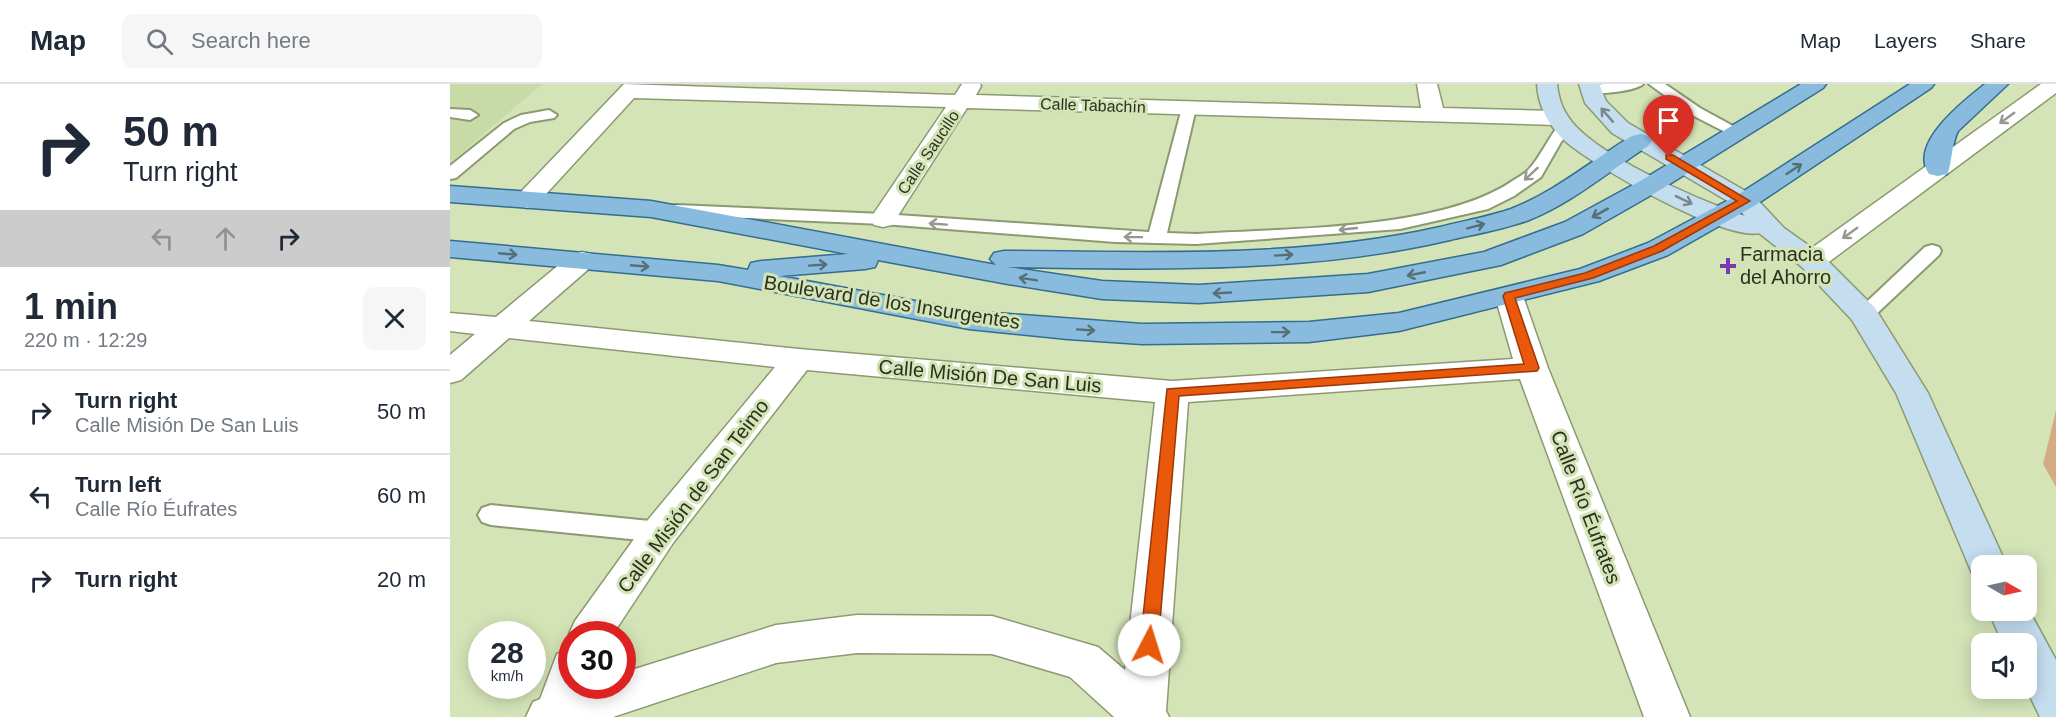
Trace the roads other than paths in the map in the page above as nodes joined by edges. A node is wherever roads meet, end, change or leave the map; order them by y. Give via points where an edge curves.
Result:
1 (1195, 84) edge
2 (1427, 84) edge
3 (1547, 84) edge
4 (1636, 84) edge
5 (1656, 84) edge
6 (1814, 84) edge
7 (1924, 84) edge
8 (1998, 84) edge
9 (2055, 84) edge
10 (1590, 87) edge
11 (633, 88) edge
12 (817, 91) edge
13 (966, 93) edge
14 (1189, 108) junction
15 (450, 113) edge
16 (470, 115) dead end
17 (549, 115) dead end
18 (1434, 116) junction
19 (1561, 122) junction
20 (1736, 132) junction
21 (1640, 141) junction
22 (1607, 161) junction
23 (1684, 164) junction
24 (1938, 169) junction
25 (450, 174) edge
26 (1651, 185) junction
27 (450, 194) edge
28 (526, 200) junction
29 (1745, 201) junction
30 (651, 209) junction
31 (1717, 216) junction
32 (883, 219) junction
33 (1775, 234) junction
34 (1157, 238) junction
35 (450, 249) edge
36 (1932, 251) dead end
37 (911, 258) junction
38 (582, 260) junction
39 (1812, 261) junction
40 (718, 273) junction
41 (1509, 296) junction
42 (1864, 315) junction
43 (450, 322) edge
44 (502, 327) junction
45 (799, 359) junction
46 (1532, 368) junction
47 (450, 372) edge
48 (1172, 392) junction
49 (491, 515) dead end
50 (660, 532) junction
51 (1983, 555) edge
52 (599, 621) edge
53 (2037, 666) edge
54 (559, 699) edge
55 (2056, 703) edge
56 (553, 715) edge
57 (1144, 715) edge
58 (1667, 717) edge

1 - 14 street
2 - 18 street
3 - 19 main road
4 - 10 lane
5 - 20 lane via 1695,111
6 - 20 main road
29 -> 7 main road, Boulevard de los Insurgentes
8 - 24 main road via 1945,131 1936,152
9 -> 24 street
21 -> 10 main road via 1604,115
11 - 12 street, Calle Tabachín
11 - 28 street
12 - 13 street, Calle Tabachín
13 - 14 street, Calle Tabachín
13 - 32 street, Calle Saucillo
14 - 18 street, Calle Tabachín
14 - 34 lane
15 - 16 lane
17 - 25 lane via 526,118 509,126
18 - 19 street, Calle Tabachín
19 - 22 main road
19 -> 34 lane via 1535,173 1482,205 1400,224 1249,237
20 - 23 main road
21 - 22 main road
21 - 23 main road
22 - 26 main road
37 -> 22 main road via 1202,260 1354,250 1431,238 1521,214
23 - 26 main road
23 - 29 main road
24 -> 39 street
26 -> 31 main road
26 -> 37 main road via 1574,228 1491,259 1368,283 1199,294 1102,290
27 - 28 main road
28 - 30 main road
29 - 31 main road, Boulevard de los Insurgentes
29 - 33 main road
30 - 32 lane
30 - 37 main road
31 - 33 main road
31 - 41 main road, Boulevard de los Insurgentes via 1658,249 1589,275
34 -> 32 lane
33 - 39 main road
35 -> 38 main road, Boulevard de los Insurgentes
36 - 42 lane
40 -> 37 main road
38 -> 40 main road, Boulevard de los Insurgentes
38 - 44 street
39 - 42 main road
40 -> 41 main road, Boulevard de los Insurgentes via 969,320 1142,334 1309,332 1399,322
41 - 46 street, Calle Río Éufrates
42 - 51 main road via 1912,393
43 - 44 street, Calle Misión De San Luis
44 - 45 street, Calle Misión De San Luis
44 - 47 street
45 - 48 street, Calle Misión De San Luis
45 - 50 street, Calle Misión de San Teimo
46 - 48 street, Calle Misión De San Luis
46 - 58 street, Calle Río Éufrates
48 - 57 street
49 - 50 lane
50 - 52 street, Calle Misión de San Teimo
53 - 55 main road
54 - 56 street
56 - 57 street via 776,644 857,634 992,635 1083,661

